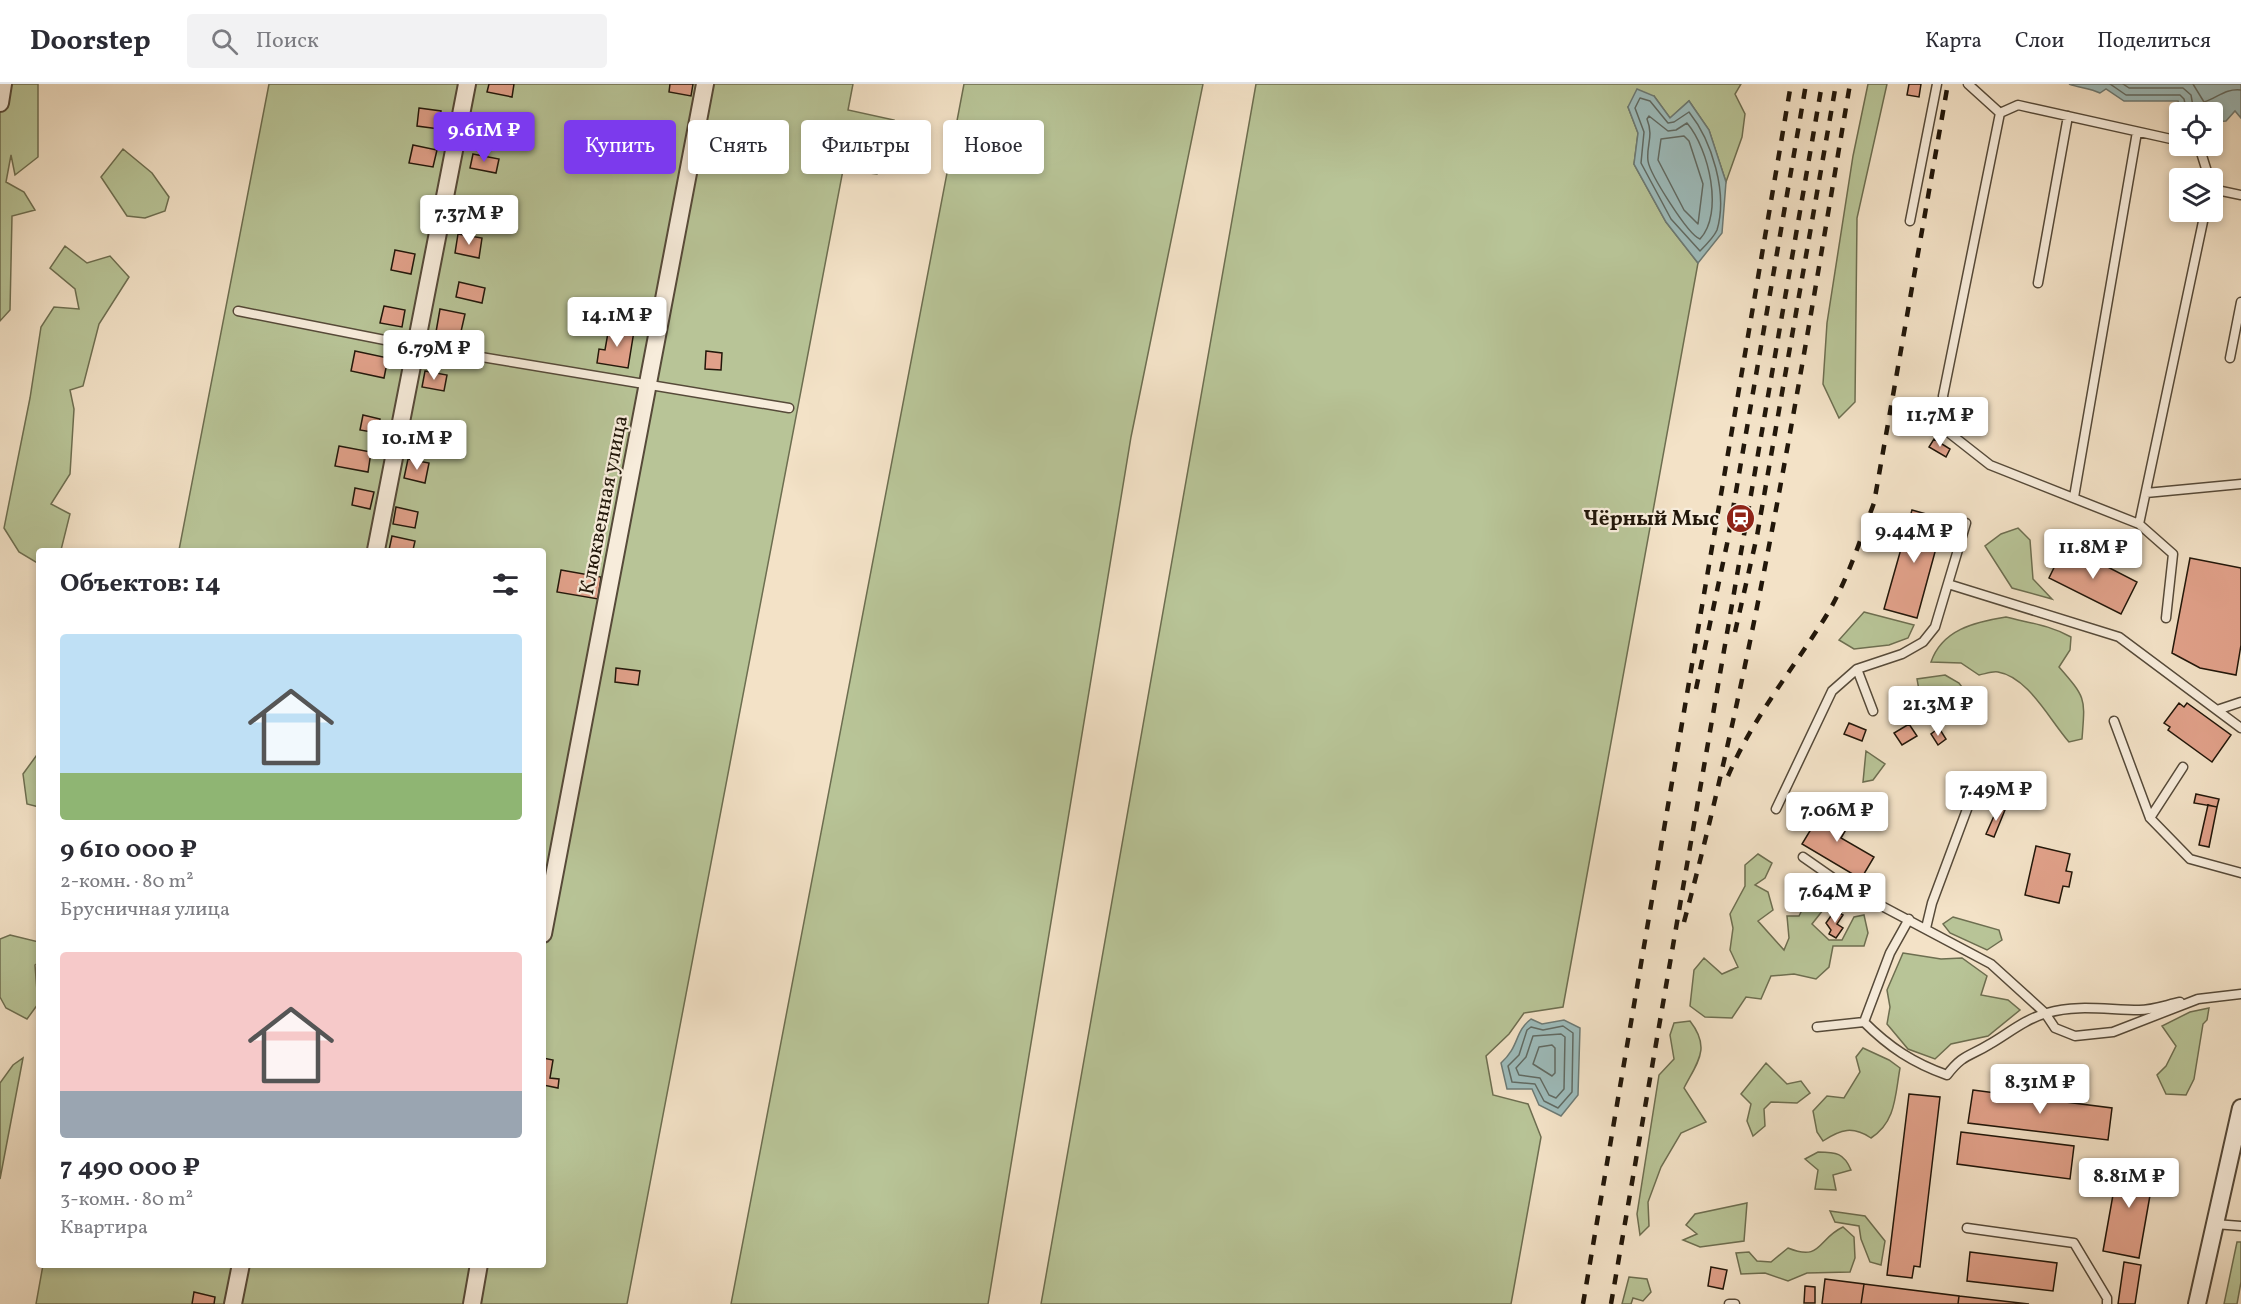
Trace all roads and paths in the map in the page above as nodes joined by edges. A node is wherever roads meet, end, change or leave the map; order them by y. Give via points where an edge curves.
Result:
1 (3, 84) edge
2 (468, 84) edge
3 (705, 84) edge
4 (1937, 84) edge
5 (1968, 84) edge
6 (0, 103) edge
7 (2000, 113) junction
8 (2068, 116) junction
9 (2137, 132) junction
10 (2169, 139) edge
11 (2223, 191) edge
12 (2241, 195) edge
13 (1910, 221) dead end
14 (2203, 222) edge
15 (2038, 283) dead end
16 (2241, 302) edge
17 (238, 311) dead end
18 (415, 346) junction
19 (2230, 358) dead end
20 (648, 386) junction
21 (789, 408) dead end
22 (2241, 484) edge
23 (2146, 493) junction
24 (2074, 497) junction
25 (1966, 523) dead end
26 (2139, 524) junction
27 (376, 548) edge
28 (1948, 584) junction
29 (2166, 618) dead end
30 (1857, 669) junction
31 (2241, 702) edge
32 (2217, 710) junction
33 (1873, 711) dead end
34 (2114, 721) dead end
35 (2241, 729) edge
36 (2183, 767) dead end
37 (1976, 785) dead end
38 (1776, 809) dead end
39 (2150, 818) junction
40 (1803, 857) dead end
41 (2241, 873) edge
42 (546, 918) edge
43 (1909, 919) junction
44 (1926, 928) junction
45 (2241, 994) edge
46 (2198, 999) junction
47 (2044, 1013) junction
48 (1864, 1022) junction
49 (1817, 1027) dead end
50 (2241, 1108) edge
51 (2215, 1224) junction
52 (2241, 1226) edge
53 (1967, 1228) dead end
54 (240, 1268) edge
55 (478, 1268) edge
56 (233, 1304) edge
57 (472, 1304) edge
58 (1730, 1304) edge
59 (1735, 1304) edge
60 (2107, 1304) edge
61 (2197, 1304) edge

1 - 6 street
2 - 18 street
3 - 20 street, Клюквенная улица
4 - 13 lane
5 - 7 lane
7 - 8 lane via 2018,105
7 - 24 lane via 1943,396 1948,432 1990,465
8 - 9 lane
8 - 15 lane
9 - 10 lane
9 - 24 lane
11 - 12 lane
14 - 23 lane
16 - 19 lane
17 - 18 lane
18 - 20 lane
18 - 27 street
20 - 21 lane
20 - 42 street, Клюквенная улица
22 - 23 lane
23 - 26 lane
24 - 26 lane
25 - 28 lane
26 - 29 lane via 2173,554
28 - 30 lane via 1935,627 1923,642 1902,654
28 - 32 lane via 2119,637
30 - 33 lane
30 - 38 lane via 1832,691
31 - 32 lane
32 - 35 lane
34 - 39 lane
36 - 39 lane
37 - 44 lane
39 - 41 lane via 2190,859
40 - 43 lane via 1846,887
43 - 44 lane
43 - 48 lane via 1890,953
44 - 47 lane via 1991,964
45 - 46 lane
46 - 47 lane via 2140,1010 2103,1007
46 - 47 lane via 2113,1032 2075,1036 2055,1028
47 - 48 lane via 1960,1058 1947,1076 1920,1066 1890,1047
48 - 49 lane
50 - 51 street
51 - 52 lane
51 - 61 street
53 - 60 lane via 2074,1244
54 - 56 street
55 - 57 street
58 - 59 lane

